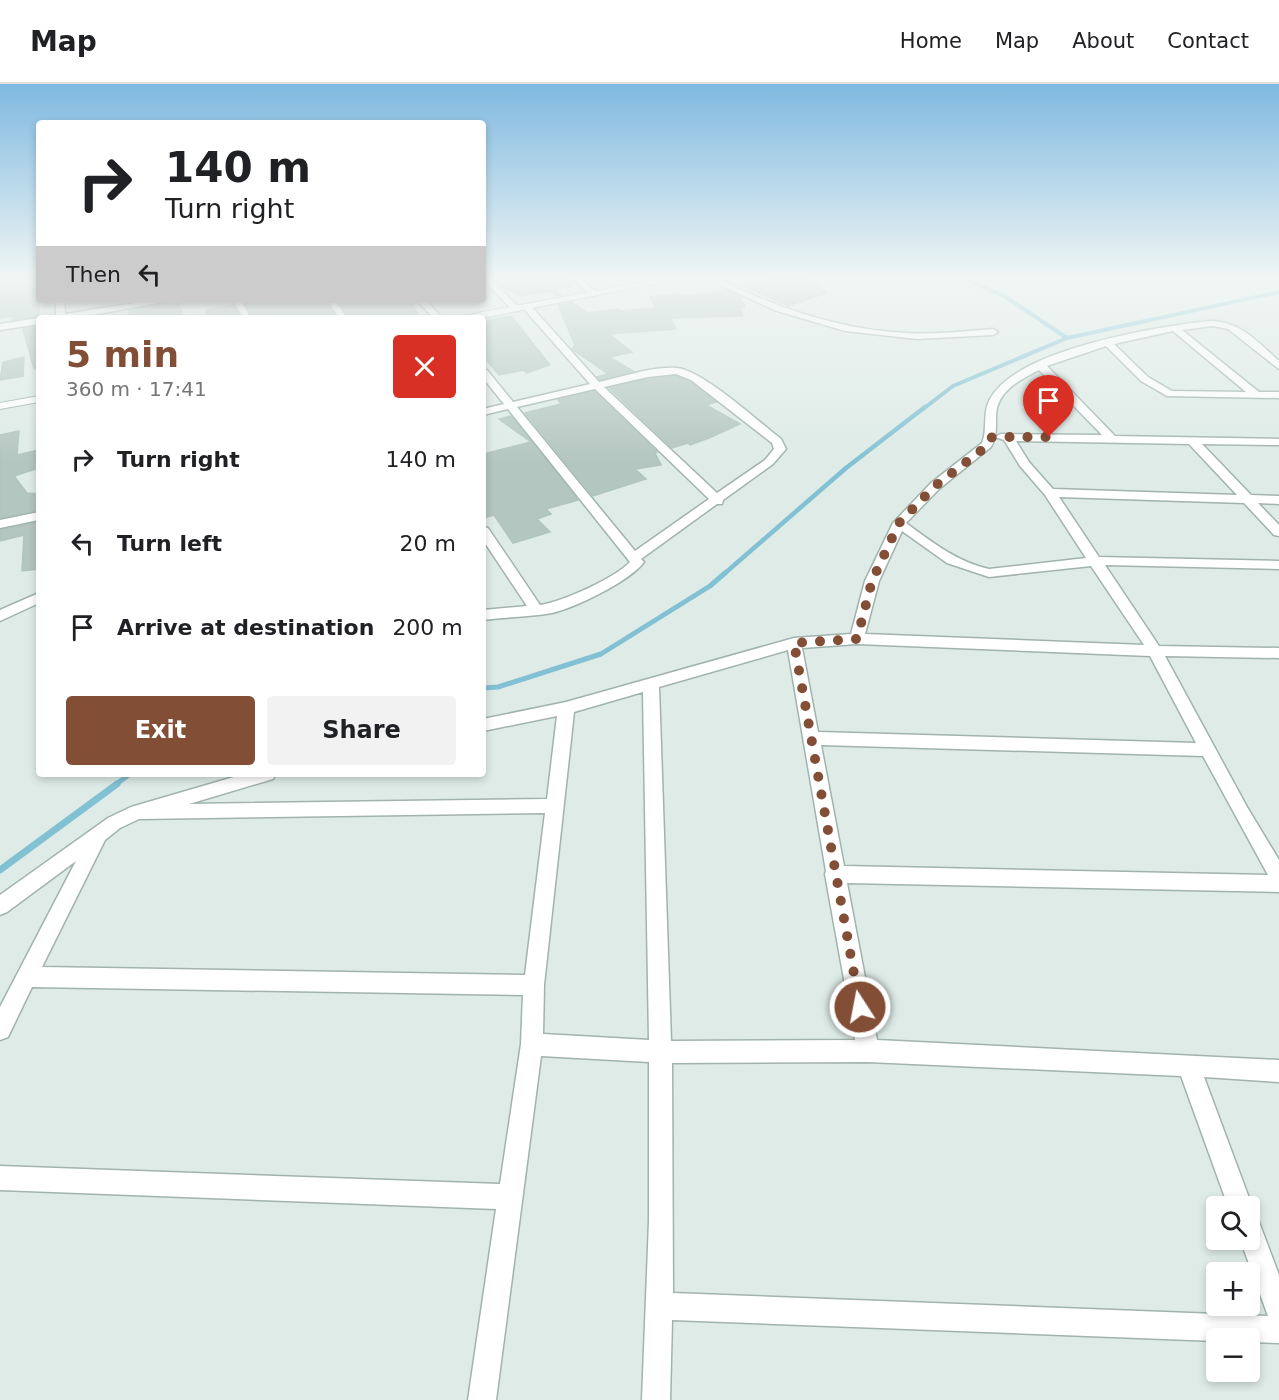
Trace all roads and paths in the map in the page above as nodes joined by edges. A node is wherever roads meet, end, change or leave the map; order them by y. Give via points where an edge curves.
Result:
1 (553, 340) edge
2 (1115, 340) edge
3 (1189, 340) edge
4 (1248, 340) edge
5 (1107, 342) junction
6 (1040, 365) junction
7 (1279, 366) edge
8 (486, 376) edge
9 (597, 386) junction
10 (1257, 395) junction
11 (1279, 395) edge
12 (36, 400) edge
13 (0, 406) edge
14 (511, 406) junction
15 (486, 411) edge
16 (992, 437) junction
17 (1008, 437) junction
18 (1111, 438) junction
19 (1192, 440) junction
20 (1279, 442) edge
21 (1050, 493) junction
22 (1247, 499) junction
23 (1279, 500) edge
24 (718, 501) junction
25 (36, 517) edge
26 (899, 523) junction
27 (0, 524) edge
28 (1279, 532) edge
29 (486, 535) edge
30 (635, 557) junction
31 (1096, 561) junction
32 (1279, 565) edge
33 (36, 598) edge
34 (537, 610) junction
35 (486, 615) edge
36 (0, 616) edge
37 (857, 639) junction
38 (794, 643) junction
39 (1155, 651) junction
40 (1279, 653) edge
41 (651, 682) junction
42 (566, 708) junction
43 (486, 724) edge
44 (810, 738) junction
45 (1208, 750) junction
46 (257, 777) edge
47 (554, 806) junction
48 (137, 812) junction
49 (98, 836) junction
50 (834, 874) junction
51 (1279, 877) edge
52 (1279, 884) edge
53 (0, 906) edge
54 (28, 977) junction
55 (534, 985) junction
56 (0, 1029) edge
57 (532, 1044) junction
58 (868, 1051) junction
59 (660, 1052) junction
60 (1188, 1065) junction
61 (1279, 1071) edge
62 (0, 1178) edge
63 (1236, 1196) edge
64 (511, 1197) junction
65 (1257, 1250) edge
66 (661, 1306) junction
67 (1279, 1311) edge
68 (1279, 1330) edge
69 (482, 1400) edge
70 (656, 1400) edge

1 - 9 street
2 - 5 street
3 - 10 street
4 - 7 street
5 - 6 street
5 - 10 street via 1164,392
6 - 16 street via 999,392 989,413
6 - 18 street
8 - 14 street
9 - 14 street
9 - 24 street
9 - 24 street via 666,371 686,374 777,441 780,449 769,462
10 - 11 street
12 - 13 street
14 - 15 street
14 - 30 street
16 - 17 street
16 - 26 street via 987,446 935,486
17 - 18 street
17 - 21 street via 1024,464
18 - 19 street
19 - 20 street
19 - 22 street
21 - 22 street
21 - 31 street
22 - 23 street
22 - 28 street
24 - 30 street
25 - 27 street
26 - 31 street via 944,557 973,570 989,573
26 - 37 street via 872,581
29 - 34 street
30 - 34 street via 637,562 632,568 594,591
31 - 32 street
31 - 39 street
33 - 36 street
34 - 35 street
37 - 38 street
37 - 39 street
38 - 41 street
38 - 44 street
39 - 40 street
39 - 45 street
41 - 42 street
41 - 59 street
42 - 43 street
42 - 47 street
44 - 45 street
44 - 50 street
45 - 51 street
46 - 48 street
47 - 48 street
47 - 55 street
48 - 49 street
49 - 53 street
49 - 54 street
50 - 52 street
50 - 58 street
54 - 55 street
54 - 56 street
55 - 57 street
57 - 59 street
57 - 64 street
58 - 59 street
58 - 60 street
59 - 66 street
60 - 61 street
60 - 63 street
62 - 64 street
64 - 69 street
65 - 67 street
66 - 68 street
66 - 70 street

